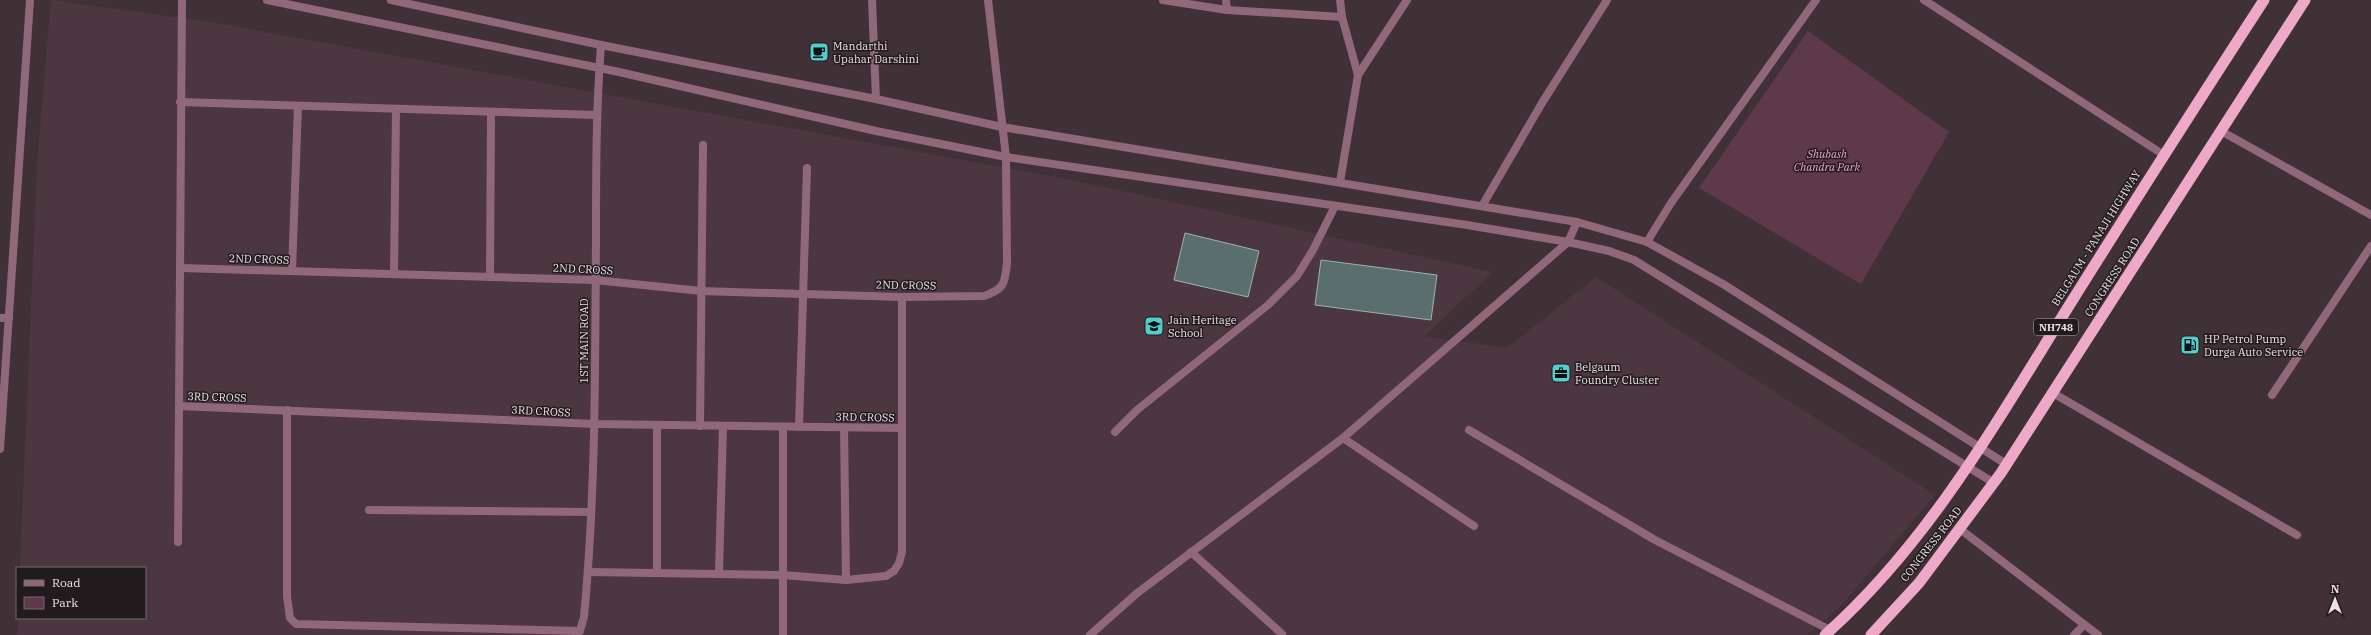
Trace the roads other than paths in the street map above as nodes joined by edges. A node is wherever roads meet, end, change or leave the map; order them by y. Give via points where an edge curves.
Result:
1 (30, 0) edge
2 (182, 0) edge
3 (267, 0) edge
4 (391, 0) edge
5 (872, 0) edge
6 (988, 0) edge
7 (1163, 0) edge
8 (1226, 0) edge
9 (1340, 0) edge
10 (1407, 0) edge
11 (1607, 0) edge
12 (1816, 0) edge
13 (1924, 0) edge
14 (2264, 0) edge
15 (2305, 0) edge
16 (1227, 10) junction
17 (1342, 17) junction
18 (601, 45) junction
19 (599, 68) junction
20 (1358, 75) junction
21 (876, 99) junction
22 (180, 102) junction
23 (298, 106) junction
24 (396, 109) junction
25 (491, 112) junction
26 (596, 115) junction
27 (1002, 127) junction
28 (2221, 131) junction
29 (703, 145) dead end
30 (2164, 155) junction
31 (1006, 157) junction
32 (807, 168) dead end
33 (1340, 182) junction
34 (1335, 206) junction
35 (1482, 206) junction
36 (2371, 215) edge
37 (1577, 222) junction
38 (1568, 242) junction
39 (1647, 242) junction
40 (2371, 246) edge
41 (181, 268) junction
42 (292, 271) junction
43 (394, 274) junction
44 (490, 277) junction
45 (595, 280) junction
46 (701, 291) junction
47 (802, 294) junction
48 (902, 296) junction
49 (0, 318) edge
50 (9, 318) junction
51 (2053, 393) junction
52 (2272, 395) dead end
53 (179, 406) junction
54 (287, 410) junction
55 (595, 424) junction
56 (657, 425) junction
57 (700, 426) junction
58 (723, 426) junction
59 (784, 427) junction
60 (799, 427) junction
61 (844, 428) junction
62 (902, 428) junction
63 (1469, 430) dead end
64 (1115, 432) dead end
65 (1343, 438) junction
66 (1981, 446) junction
67 (0, 449) edge
68 (2006, 464) junction
69 (1968, 466) junction
70 (1994, 483) junction
71 (369, 510) dead end
72 (591, 512) junction
73 (1474, 526) dead end
74 (1960, 528) junction
75 (2297, 535) dead end
76 (178, 542) dead end
77 (1190, 552) junction
78 (589, 572) junction
79 (657, 573) junction
80 (719, 574) junction
81 (783, 575) junction
82 (846, 580) junction
83 (2084, 625) junction
84 (578, 633) edge
85 (1828, 633) edge
86 (1282, 634) edge
87 (783, 635) edge
88 (1090, 635) edge
89 (1871, 635) edge
90 (2074, 635) edge
91 (2098, 635) edge

1 - 50 street
2 - 22 street
3 - 19 street
4 - 18 street
5 - 21 street
6 - 27 street
7 - 16 street
8 - 16 street
9 - 17 street
10 - 20 street
11 - 35 street via 1542,102
12 - 39 street via 1671,203
13 - 30 street
14 - 30 highway, BELGAUM - PANAJI HIGHWAY / NH748
15 - 28 highway, CONGRESS ROAD / NH748
16 - 17 street
17 - 20 street
18 - 19 street, 1ST MAIN ROAD
18 - 21 street
19 - 26 street, 1ST MAIN ROAD
19 - 31 street via 876,131
20 - 33 street
21 - 27 street
22 - 23 street
22 - 41 street
23 - 24 street
23 - 42 street
24 - 25 street
24 - 43 street
25 - 26 street
25 - 44 street
26 - 45 street, 1ST MAIN ROAD
27 - 31 street
27 - 33 street
28 - 36 street
28 - 51 highway, CONGRESS ROAD / NH748
29 - 46 street
30 - 66 highway, BELGAUM - PANAJI HIGHWAY / NH748
31 - 34 street
31 - 48 street, 2ND CROSS via 1005,280 996,292 984,296
32 - 47 street
33 - 35 street
34 - 38 street
34 - 64 street via 1313,250 1296,276 1268,305 1137,410
35 - 37 street
37 - 38 street
37 - 39 street
38 - 65 street
38 - 69 street via 1609,251 1634,260
39 - 66 street via 1723,284
40 - 52 street
41 - 42 street, 2ND CROSS
41 - 53 street
42 - 43 street, 2ND CROSS
43 - 44 street, 2ND CROSS
44 - 45 street, 2ND CROSS
45 - 46 street, 2ND CROSS
45 - 55 street, 1ST MAIN ROAD
46 - 47 street, 2ND CROSS
46 - 57 street
47 - 48 street, 2ND CROSS
47 - 60 street
48 - 62 street
49 - 50 street
50 - 67 street
51 - 68 highway, CONGRESS ROAD / NH748
51 - 75 street
53 - 54 street, 3RD CROSS
53 - 76 street
54 - 55 street, 3RD CROSS
54 - 84 street via 287,596 290,618 296,624
55 - 56 street, 3RD CROSS
55 - 72 street, 1ST MAIN ROAD
56 - 57 street, 3RD CROSS
56 - 79 street
57 - 58 street, 3RD CROSS
58 - 59 street, 3RD CROSS
58 - 80 street
59 - 60 street, 3RD CROSS
59 - 81 street
60 - 61 street, 3RD CROSS
61 - 62 street, 3RD CROSS
61 - 82 street
62 - 82 street via 902,552 899,563 894,571 886,576
63 - 85 street via 1655,540
65 - 73 street
65 - 77 street
66 - 68 street
66 - 69 highway, BELGAUM - PANAJI HIGHWAY / NH748
68 - 70 highway, CONGRESS ROAD / NH748
69 - 70 street
69 - 85 highway, BELGAUM - PANAJI HIGHWAY / NH748 via 1938,511 1902,555
70 - 74 highway, CONGRESS ROAD / NH748
71 - 72 street
72 - 78 street, 1ST MAIN ROAD
74 - 83 street
74 - 89 highway, CONGRESS ROAD / NH748 via 1919,583
77 - 86 street
77 - 88 street via 1136,594
78 - 79 street
78 - 84 street, 1ST MAIN ROAD via 584,617
79 - 80 street
80 - 81 street
81 - 82 street
81 - 87 street
83 - 90 street
83 - 91 street

